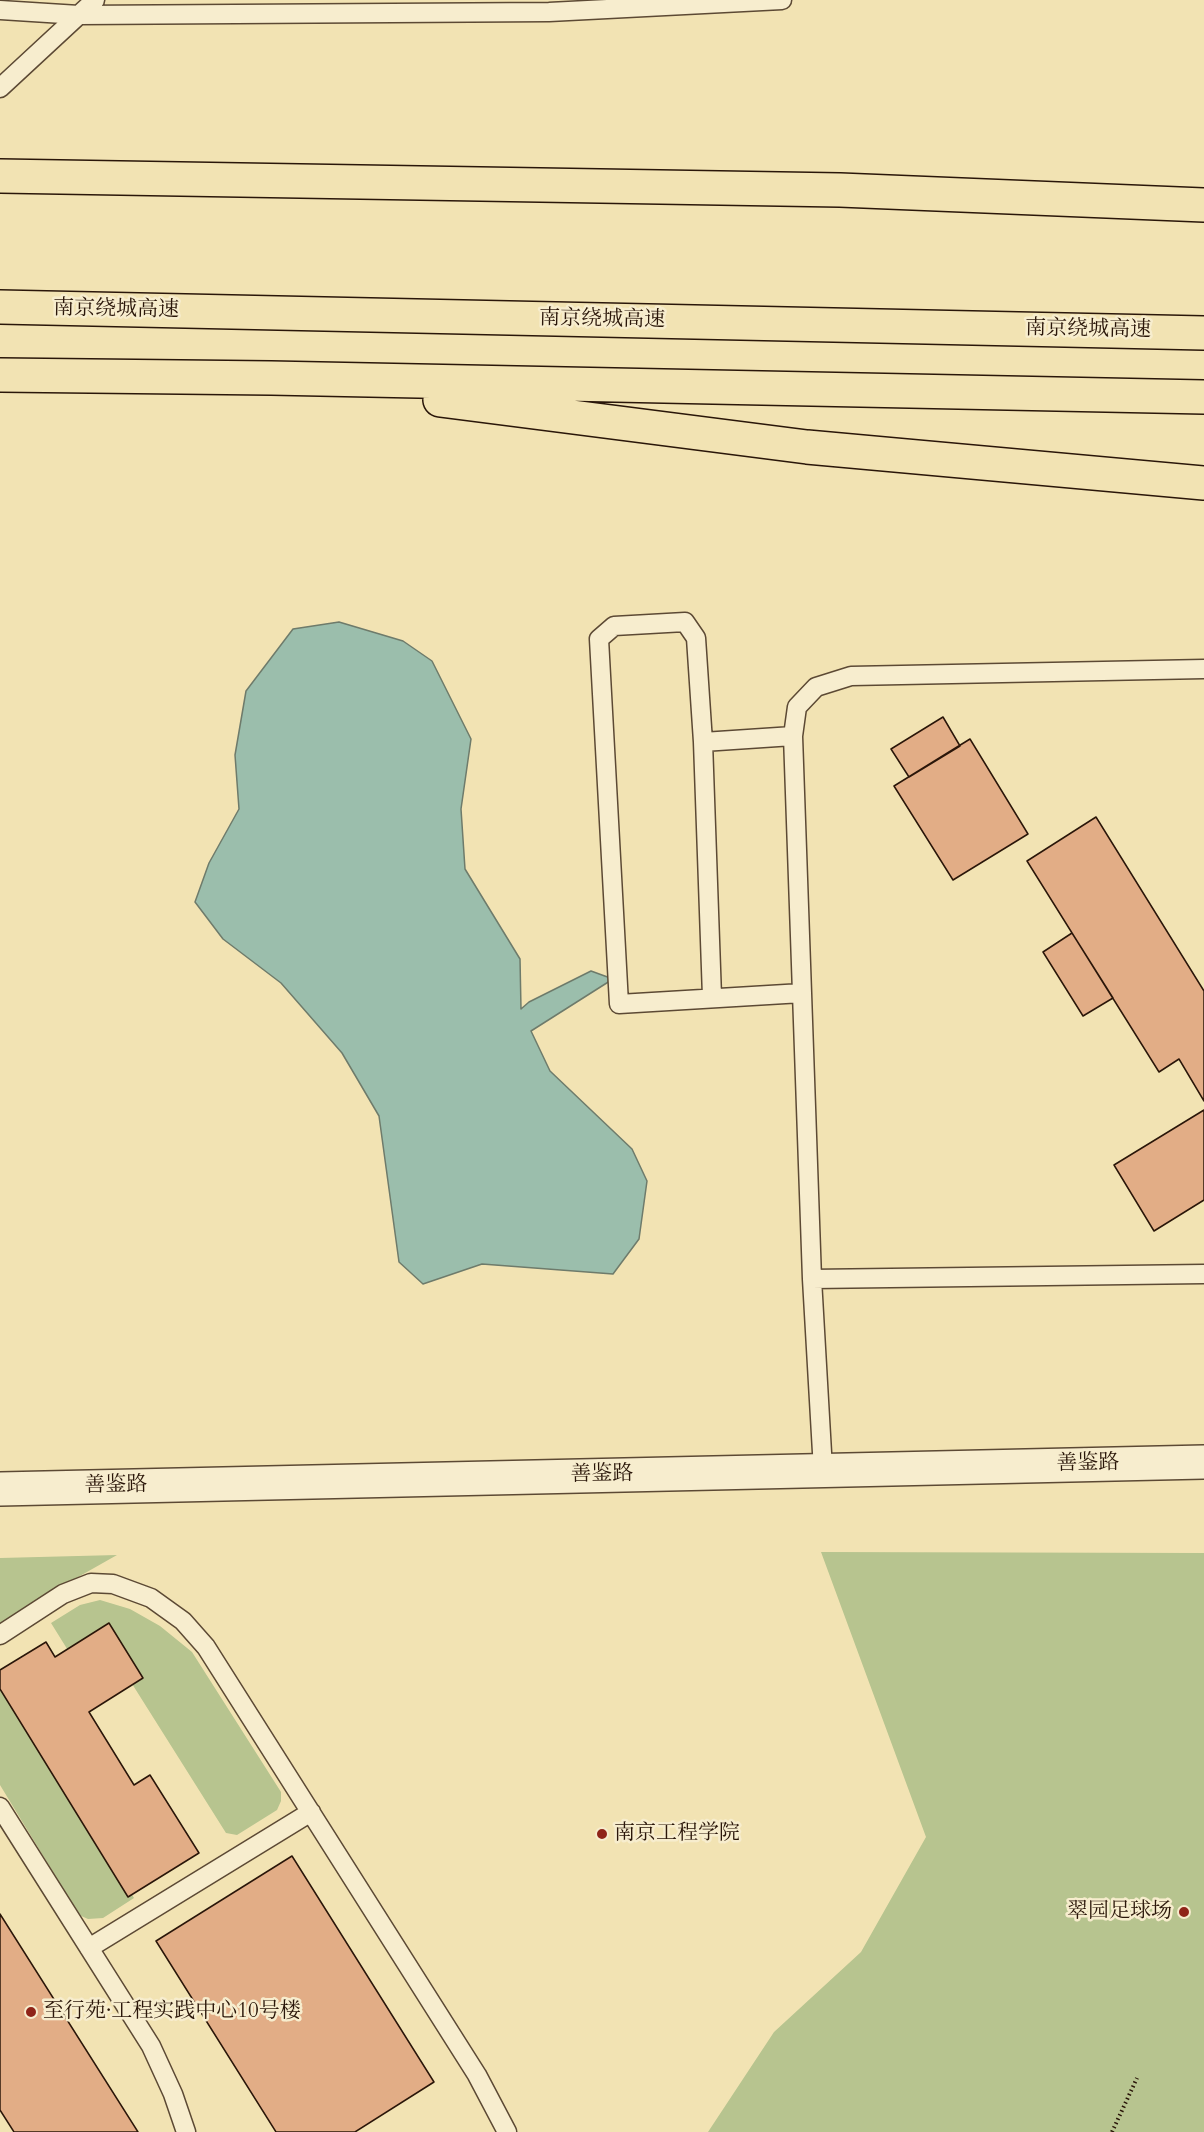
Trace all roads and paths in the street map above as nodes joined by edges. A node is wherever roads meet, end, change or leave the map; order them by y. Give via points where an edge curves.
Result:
1 (95, 0) edge
2 (782, 0) edge
3 (611, 4) edge
4 (0, 10) edge
5 (79, 15) junction
6 (0, 88) edge
7 (0, 176) edge
8 (1204, 205) edge
9 (0, 307) edge
10 (1204, 333) edge
11 (0, 375) edge
12 (271, 378) junction
13 (1204, 397) edge
14 (1204, 483) edge
15 (1204, 669) edge
16 (793, 736) junction
17 (703, 742) junction
18 (802, 993) junction
19 (712, 997) junction
20 (1204, 1274) edge
21 (812, 1279) junction
22 (1204, 1462) edge
23 (823, 1470) junction
24 (0, 1489) edge
25 (0, 1635) edge
26 (0, 1807) edge
27 (311, 1812) junction
28 (89, 1948) junction
29 (1137, 2078) dead end
30 (186, 2132) edge
31 (507, 2132) edge
32 (1112, 2132) edge

1 - 5 lane
2 - 3 lane
3 - 5 lane via 549,12
4 - 5 lane
5 - 6 lane
7 - 8 highway via 840,190
9 - 10 highway, 南京绕城高速
11 - 12 highway
12 - 13 highway
12 - 14 highway via 807,447
15 - 16 lane via 851,676 816,687 797,708
16 - 17 lane
16 - 18 lane
17 - 19 lane
17 - 19 lane via 696,638 685,622 614,626 599,639 619,1004
18 - 19 lane
18 - 21 lane
20 - 21 lane
21 - 23 lane
22 - 23 street, 善鉴路
23 - 24 street, 善鉴路
25 - 27 lane via 63,1594 91,1583 113,1584 151,1598 183,1621 206,1647
26 - 28 lane
27 - 28 lane
27 - 31 lane via 477,2075
28 - 30 lane via 151,2046
29 - 32 path

